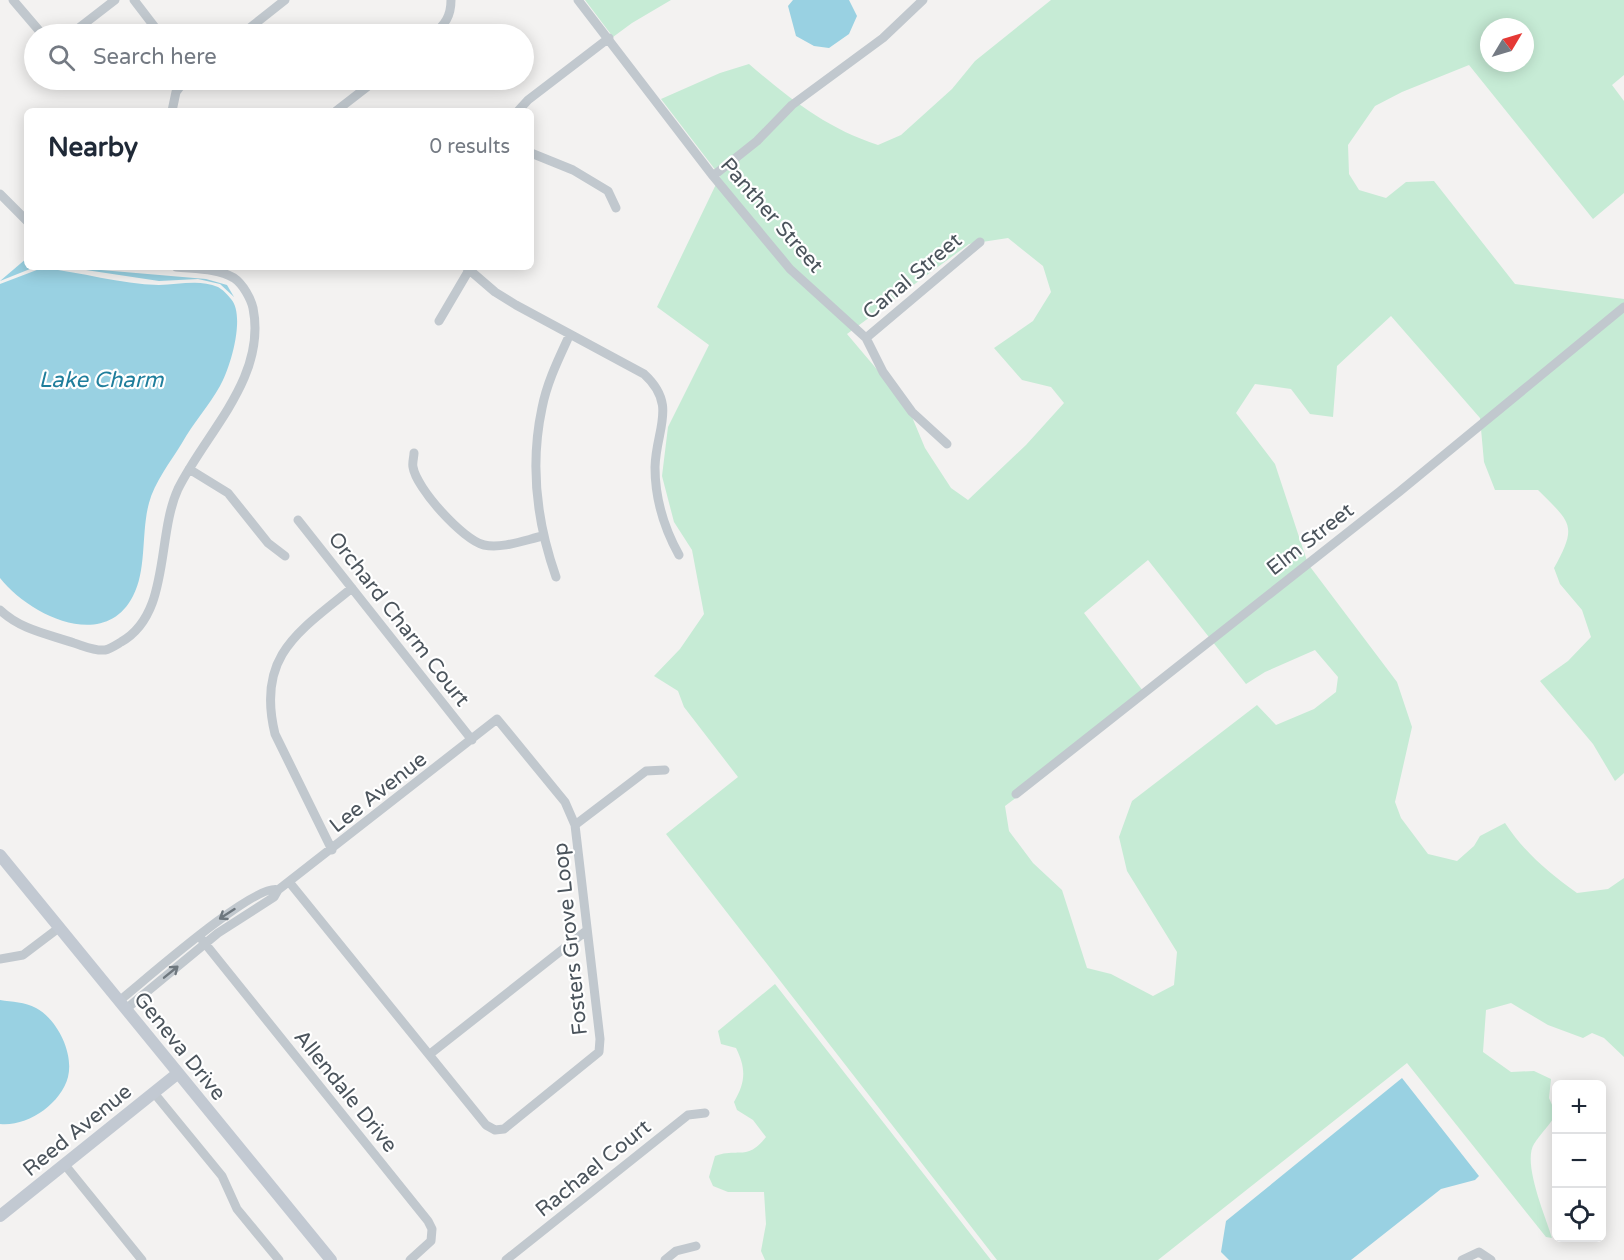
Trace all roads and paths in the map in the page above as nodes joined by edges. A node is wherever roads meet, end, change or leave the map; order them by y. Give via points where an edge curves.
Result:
1 (13, 0) edge
2 (115, 0) edge
3 (134, 0) edge
4 (285, 0) edge
5 (451, 0) edge
6 (578, 0) edge
7 (923, 0) edge
8 (33, 24) edge
9 (84, 24) edge
10 (152, 24) edge
11 (255, 24) edge
12 (442, 24) edge
13 (609, 38) junction
14 (178, 90) edge
15 (363, 90) edge
16 (173, 108) edge
17 (340, 108) edge
18 (521, 108) edge
19 (534, 154) edge
20 (713, 176) junction
21 (0, 194) edge
22 (616, 208) dead end
23 (24, 218) edge
24 (980, 242) dead end
25 (213, 270) edge
26 (467, 270) edge
27 (470, 270) edge
28 (1624, 308) edge
29 (439, 321) dead end
30 (570, 334) junction
31 (866, 338) junction
32 (947, 444) dead end
33 (414, 453) dead end
34 (189, 469) junction
35 (298, 520) dead end
36 (543, 536) junction
37 (679, 555) dead end
38 (285, 556) dead end
39 (556, 577) dead end
40 (352, 588) junction
41 (0, 610) edge
42 (498, 719) joint
43 (472, 740) junction
44 (665, 770) dead end
45 (1016, 794) dead end
46 (575, 825) junction
47 (332, 850) junction
48 (0, 855) edge
49 (290, 883) junction
50 (278, 890) junction
51 (60, 927) junction
52 (586, 931) junction
53 (199, 936) junction
54 (205, 944) junction
55 (0, 958) edge
56 (123, 1005) junction
57 (430, 1054) junction
58 (177, 1074) junction
59 (154, 1093) junction
60 (705, 1113) dead end
61 (64, 1165) junction
62 (0, 1216) edge
63 (696, 1246) dead end
64 (142, 1260) edge
65 (279, 1260) edge
66 (331, 1260) edge
67 (411, 1260) edge
68 (506, 1260) edge
69 (665, 1260) edge
70 (1462, 1260) edge
71 (1491, 1260) edge

1 - 8 street
2 - 9 street
3 - 10 street
4 - 11 street
5 - 12 street via 451,12
6 - 13 street, Panther Street
7 - 20 street via 884,38 792,105 757,141
13 - 18 street
13 - 20 street, Panther Street
14 - 16 street
15 - 17 street
19 - 22 street via 573,170 608,191
20 - 31 street, Panther Street via 790,269
21 - 23 street
24 - 31 street, Canal Street
25 - 34 street via 236,279 251,299 256,325 243,381
26 - 29 street
27 - 30 street via 495,292
28 - 45 street, Elm Street via 1399,492
30 - 36 street via 542,408 536,476
30 - 37 street via 644,374 659,389 664,415 657,446 657,494 662,518
31 - 32 street, Panther Street via 883,372 912,412
33 - 36 street via 413,468 423,486 439,509 474,541 491,546
34 - 38 street via 228,493 268,543
34 - 41 street via 177,490 167,524 154,601 132,636 107,650 87,648 39,633
35 - 40 street, Orchard Charm Court
36 - 39 street
40 - 43 street, Orchard Charm Court
40 - 47 street via 295,634 281,653 271,687 275,734
42 - 43 street, Lee Avenue
42 - 46 street, Fosters Grove Loop via 565,802
43 - 47 street, Lee Avenue
44 - 46 street via 646,771
46 - 52 street, Fosters Grove Loop
47 - 49 street, Lee Avenue
48 - 51 main road, Geneva Drive
49 - 50 street, Lee Avenue
49 - 57 street, Fosters Grove Loop
50 -> 53 street, Lee Avenue via 267,889
50 - 54 street, Lee Avenue via 274,897
51 - 55 street via 23,955
51 - 56 main road, Geneva Drive
52 - 57 street
52 - 57 street, Fosters Grove Loop via 599,1052 504,1129 486,1125
53 - 54 street
53 - 56 street, Lee Avenue
56 -> 54 street, Lee Avenue
54 - 67 street, Allendale Drive via 428,1221 431,1241
56 - 58 main road, Geneva Drive
58 - 59 main road, Reed Avenue
58 - 66 main road, Geneva Drive
59 - 61 main road, Reed Avenue
59 - 65 street via 222,1176 237,1209
60 - 68 street, Rachael Court via 688,1115
61 - 62 main road, Reed Avenue
61 - 64 street
63 - 69 street via 676,1251
70 - 71 street via 1479,1252

